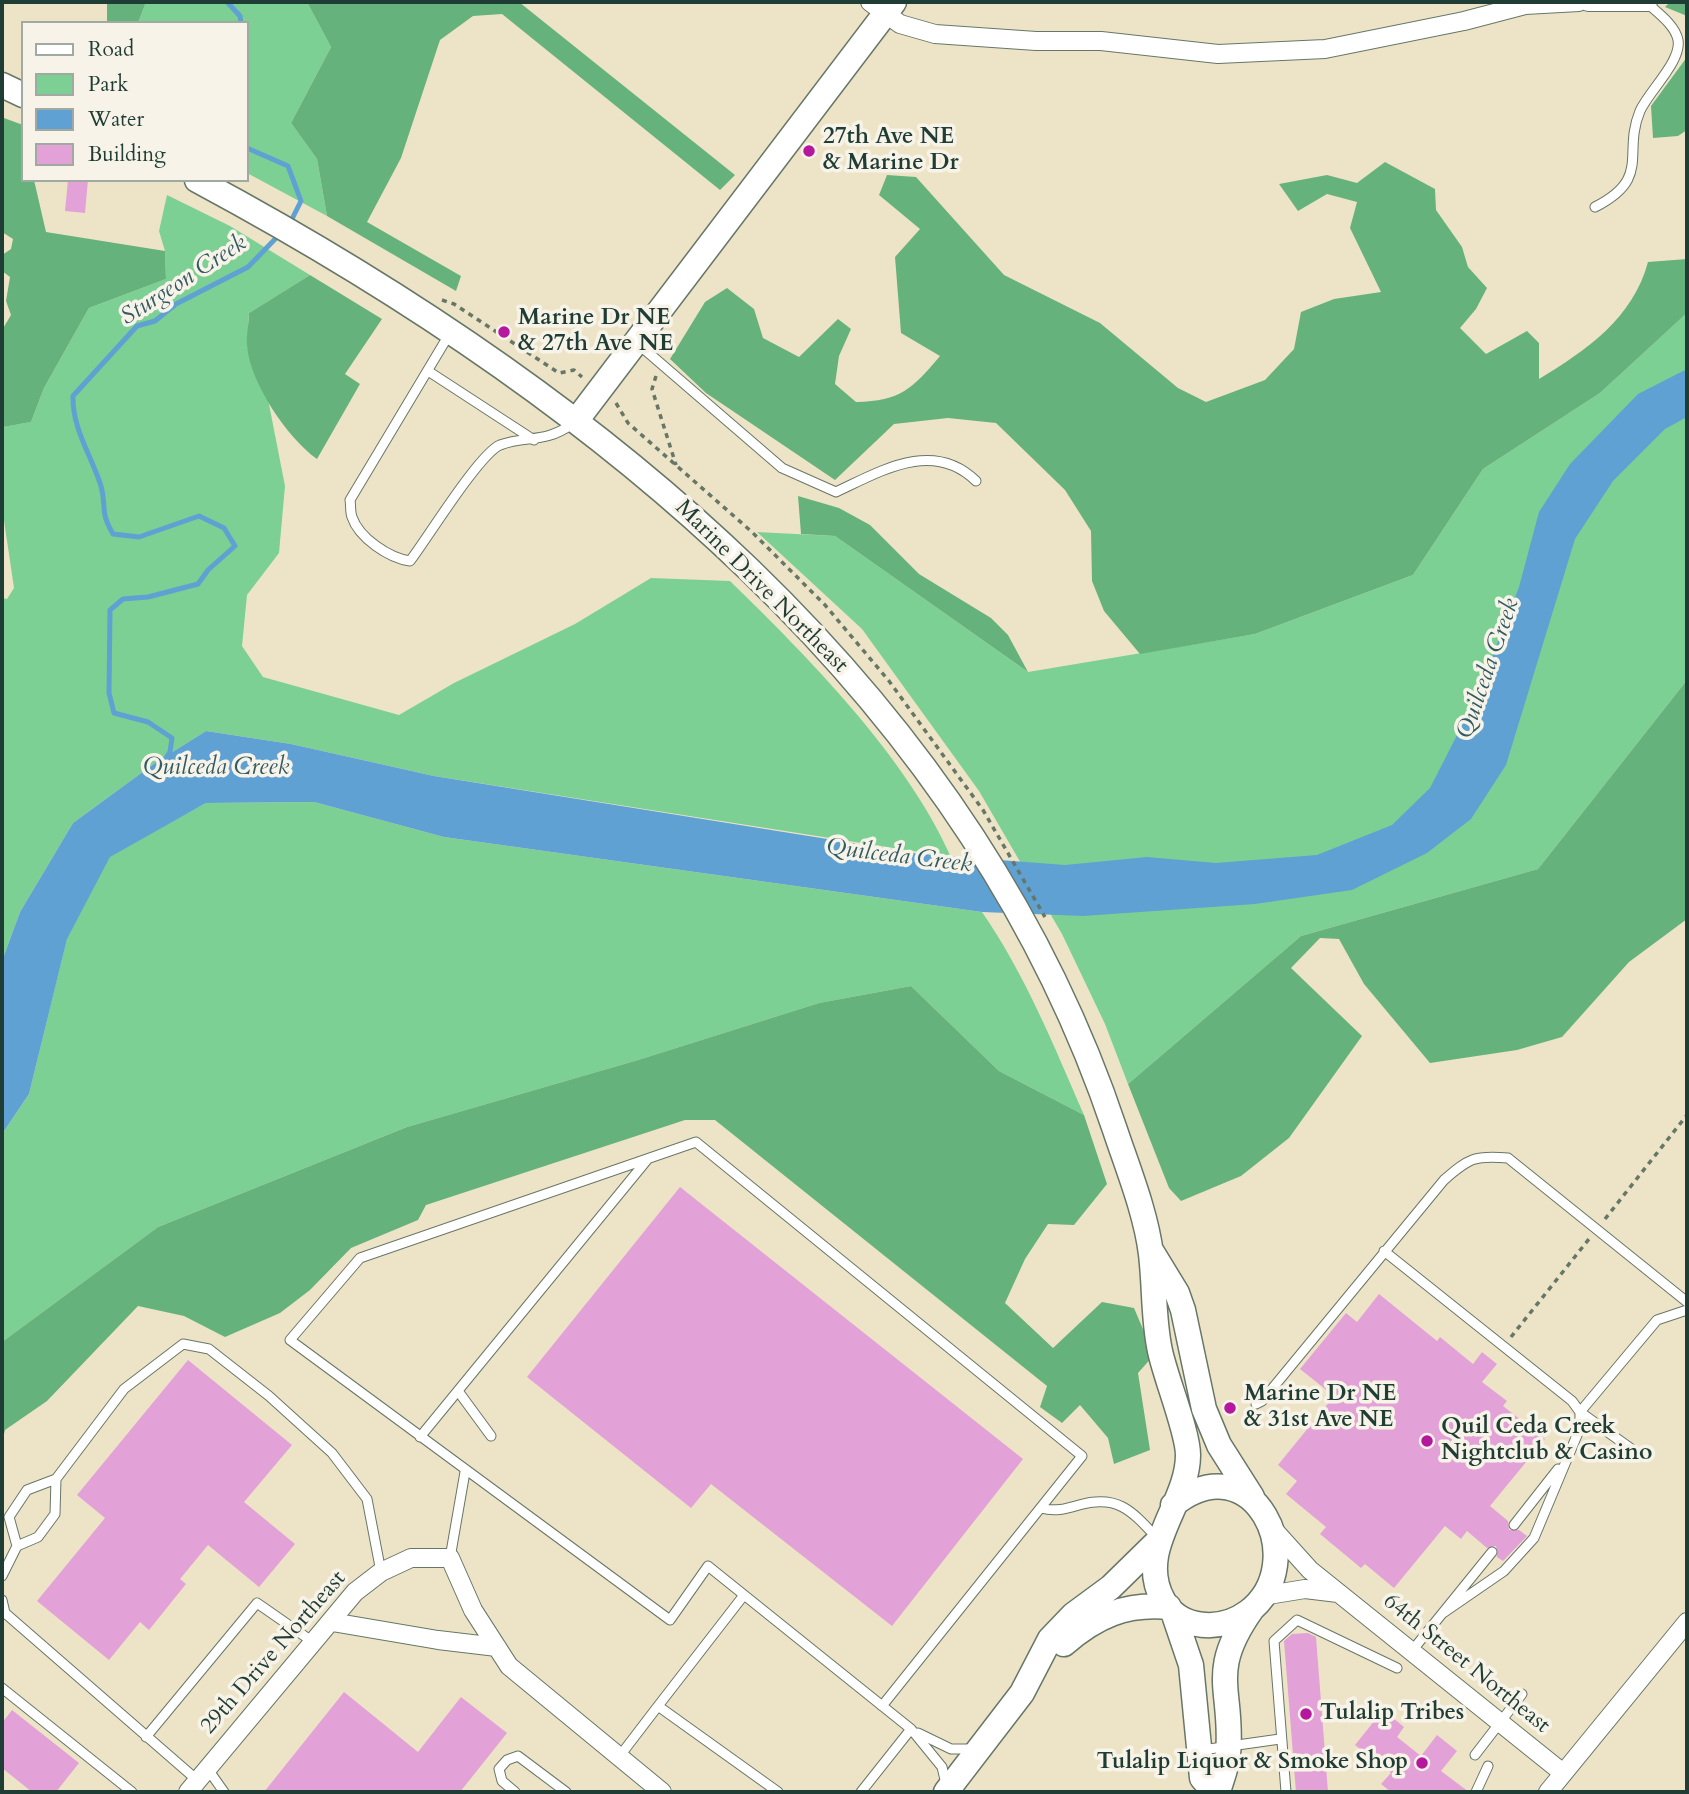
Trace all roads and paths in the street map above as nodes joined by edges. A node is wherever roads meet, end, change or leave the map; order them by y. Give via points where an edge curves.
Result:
1 (1579, 2) edge
2 (1588, 2) edge
3 (1648, 3) edge
4 (883, 6) edge
5 (201, 182) edge
6 (1595, 207) dead end
7 (430, 296) dead end
8 (451, 331) junction
9 (635, 342) junction
10 (660, 363) junction
11 (428, 370) junction
12 (599, 390) junction
13 (576, 421) junction
14 (534, 440) junction
15 (677, 467) junction
16 (692, 481) dead end
17 (976, 481) dead end
18 (648, 1158) junction
19 (1384, 1251) junction
20 (1151, 1252) junction
21 (1687, 1302) edge
22 (1687, 1310) edge
23 (458, 1391) junction
24 (1256, 1404) dead end
25 (1580, 1412) junction
26 (491, 1436) dead end
27 (420, 1437) junction
28 (1637, 1453) dead end
29 (1565, 1460) junction
30 (466, 1472) junction
31 (56, 1479) junction
32 (1254, 1500) junction
33 (1172, 1505) junction
34 (1041, 1508) junction
35 (1514, 1525) dead end
36 (1270, 1526) junction
37 (1159, 1540) junction
38 (17, 1546) junction
39 (1492, 1552) dead end
40 (450, 1558) junction
41 (381, 1572) junction
42 (2, 1576) edge
43 (1339, 1593) junction
44 (744, 1595) junction
45 (2, 1600) edge
46 (1257, 1602) junction
47 (1171, 1611) junction
48 (1443, 1613) junction
49 (332, 1622) junction
50 (1687, 1622) edge
51 (313, 1642) junction
52 (496, 1647) junction
53 (1411, 1652) junction
54 (1039, 1664) junction
55 (1397, 1668) dead end
56 (2, 1688) edge
57 (1522, 1694) dead end
58 (658, 1706) junction
59 (883, 1706) junction
60 (1500, 1723) junction
61 (911, 1729) junction
62 (146, 1737) junction
63 (1280, 1739) junction
64 (1228, 1746) junction
65 (982, 1747) junction
66 (1200, 1751) junction
67 (1475, 1755) dead end
68 (619, 1757) junction
69 (1488, 1766) dead end
70 (1563, 1773) junction
71 (197, 1780) edge
72 (653, 1790) edge
73 (132, 1792) edge
74 (224, 1792) edge
75 (515, 1792) edge
76 (566, 1792) edge
77 (778, 1792) edge
78 (861, 1792) edge
79 (946, 1792) edge
80 (1216, 1792) edge
81 (1286, 1792) edge
82 (1476, 1792) edge
83 (1548, 1792) edge

1 - 4 street via 1525,5 1325,49 1218,54 1101,41 935,34 900,24
2 - 3 street
3 - 6 lane via 1673,29 1677,53 1640,109 1631,174 1617,194
4 - 9 main road
5 - 8 main road, Marine Drive Northeast via 371,278
7 - 12 path via 454,304 559,373 574,370
8 - 11 lane
8 - 13 main road, Marine Drive Northeast
9 - 10 lane
9 - 12 main road
10 - 15 path via 652,389
10 - 17 lane via 782,468 836,492 901,462 935,459 967,472
11 - 14 lane
11 - 14 lane via 350,499 352,518 369,540 398,560 410,561 480,463 499,446
12 - 13 main road
12 - 15 path
13 - 14 lane via 555,436
13 - 20 main road, Marine Drive Northeast via 726,546 817,637 945,794 997,873 1087,1056 1114,1127
15 - 16 path
18 - 23 lane
18 - 27 lane via 360,1258 290,1340
18 - 34 lane via 696,1142 1082,1456
19 - 21 lane via 1466,1161 1482,1155 1508,1158
19 - 24 lane
19 - 25 lane
20 - 32 main road, Marine Drive Northeast via 1183,1310 1200,1398 1214,1433
20 - 33 main road, Marine Drive Northeast via 1158,1343 1188,1452 1185,1475
22 - 25 lane via 1657,1320
23 - 26 lane
23 - 27 lane
25 - 28 lane
25 - 29 lane via 1580,1428
27 - 30 lane
29 - 35 lane
29 - 48 lane via 1534,1538 1504,1571
30 - 40 lane
30 - 44 lane via 670,1620 708,1566
31 - 38 lane via 55,1514 38,1537
31 - 38 lane via 27,1490 9,1517
31 - 41 lane via 124,1389 183,1344 209,1349 332,1453 367,1499
32 - 33 main road via 1230,1487 1213,1486 1188,1492
32 - 36 main road
33 - 37 main road
34 - 37 lane via 1058,1511 1098,1499 1114,1501
34 - 59 lane
36 - 43 street, 64th Street Northeast via 1292,1554
36 - 46 main road via 1276,1557 1270,1582
37 - 47 main road via 1160,1596
37 - 54 main road via 1111,1587 1073,1615 1050,1639
38 - 42 lane
39 - 48 lane
40 - 41 street, 29th Drive Northeast via 411,1558
40 - 52 street
41 - 49 street, 29th Drive Northeast via 355,1592
43 - 46 street via 1305,1589
43 - 53 street, 64th Street Northeast
44 - 58 lane
44 - 59 lane
45 - 62 lane via 5,1613
46 - 47 main road via 1230,1620 1207,1625 1189,1624
46 - 64 main road via 1240,1625 1223,1665
47 - 54 main road via 1149,1605 1102,1616
47 - 66 main road via 1191,1665
48 - 53 lane
49 - 51 street, 29th Drive Northeast
49 - 52 street
50 - 70 street
51 - 62 lane via 257,1603
51 - 71 street, 29th Drive Northeast
52 - 68 street via 509,1666
53 - 60 street, 64th Street Northeast
54 - 65 main road
55 - 63 lane via 1297,1620 1274,1641
56 - 73 lane
57 - 60 lane
58 - 68 lane
58 - 77 lane
59 - 61 lane
60 - 67 lane
60 - 70 street, 64th Street Northeast
61 - 65 lane via 951,1749
61 - 78 lane
61 - 79 lane via 942,1767
62 - 71 lane
63 - 64 lane
63 - 81 lane
64 - 66 lane
64 - 80 main road
65 - 79 main road
66 - 80 main road via 1202,1778
68 - 72 street
69 - 82 lane
70 - 83 street
71 - 74 lane
75 - 76 lane via 502,1781 499,1769 518,1756

